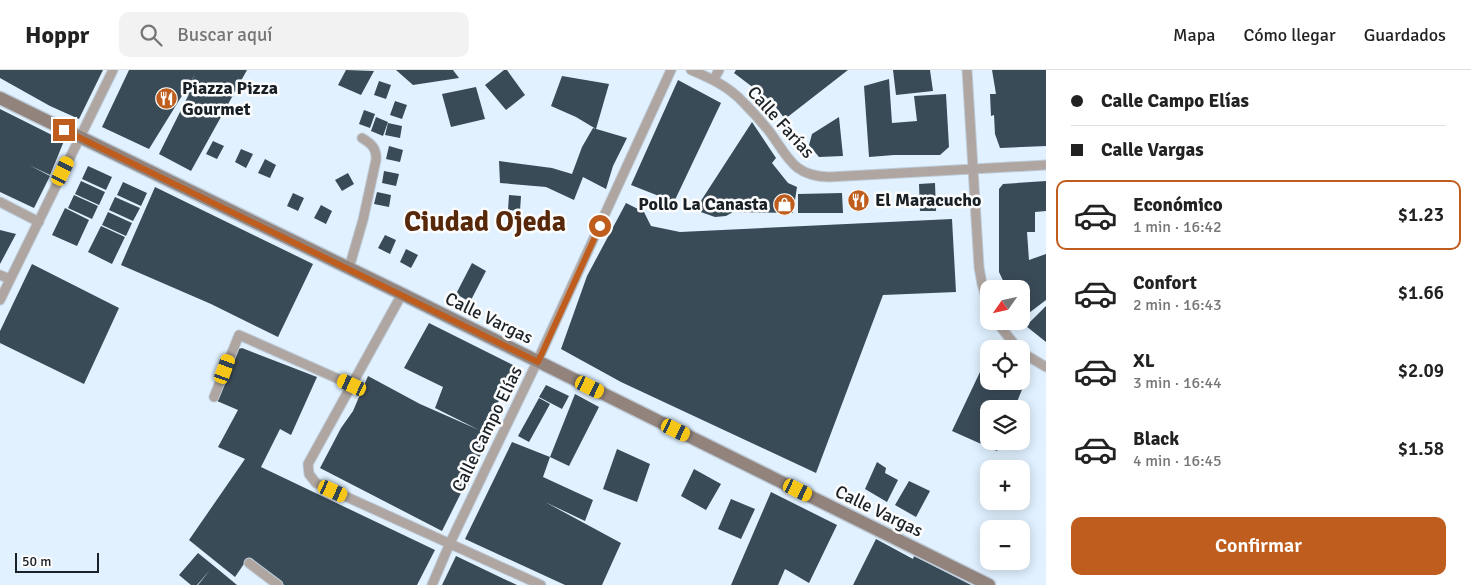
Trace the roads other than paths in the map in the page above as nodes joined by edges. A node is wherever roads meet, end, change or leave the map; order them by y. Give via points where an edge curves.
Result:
1 (113, 70) edge
2 (671, 70) edge
3 (691, 70) edge
4 (719, 70) edge
5 (967, 70) edge
6 (714, 79) junction
7 (0, 98) edge
8 (80, 138) junction
9 (362, 138) dead end
10 (1046, 165) edge
11 (973, 169) junction
12 (0, 202) edge
13 (38, 222) junction
14 (349, 268) junction
15 (0, 275) edge
16 (10, 279) junction
17 (981, 280) edge
18 (402, 294) junction
19 (0, 300) edge
20 (1003, 330) edge
21 (1011, 340) edge
22 (1030, 357) edge
23 (538, 362) junction
24 (1046, 367) edge
25 (352, 385) junction
26 (214, 397) dead end
27 (450, 543) junction
28 (250, 564) dead end
29 (278, 585) edge
30 (432, 585) edge
31 (541, 585) edge
32 (989, 585) edge

1 - 8 street
2 - 23 street, Calle Campo Elías
3 - 6 street, Calle Farías
4 - 6 street
5 - 11 street
6 - 11 street, Calle Farías via 742,100 790,162 813,176 829,178
7 - 8 street, Calle Vargas
8 - 13 street
8 - 14 street, Calle Vargas
9 - 14 street via 374,149 376,160
10 - 11 street, Calle Farías
11 - 17 street
12 - 13 street
13 - 16 street
14 - 18 street, Calle Vargas
15 - 16 street
16 - 19 street
18 - 23 street, Calle Vargas
18 - 25 street
20 - 21 street
22 - 24 street
23 - 27 street, Calle Campo Elías
23 - 32 street, Calle Vargas
25 - 26 street via 238,335
25 - 27 street via 308,464 309,474 316,483
27 - 30 street, Calle Campo Elías
27 - 31 street
28 - 29 street

